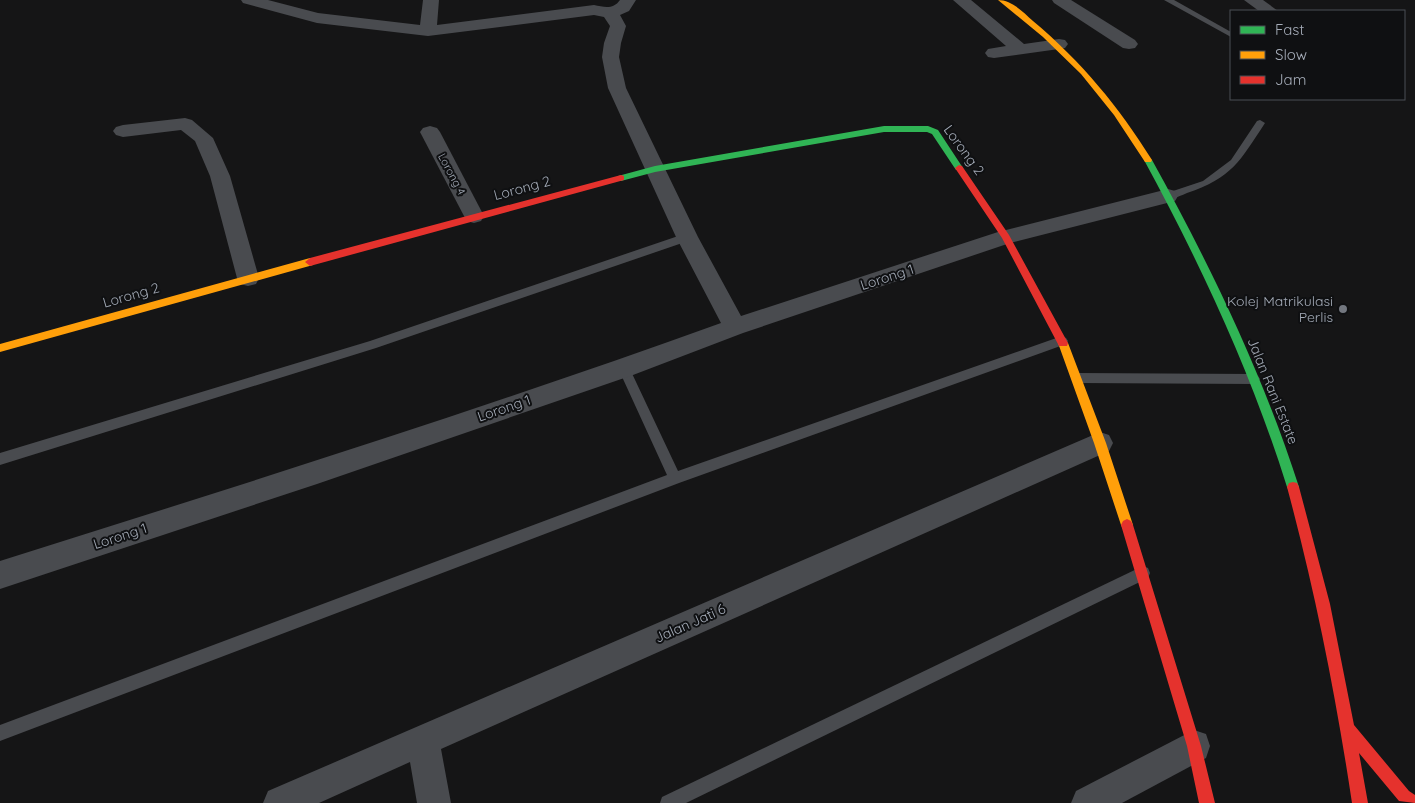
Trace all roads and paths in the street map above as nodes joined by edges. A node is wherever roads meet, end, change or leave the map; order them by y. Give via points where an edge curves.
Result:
1 (249, 0) edge
2 (431, 0) edge
3 (628, 0) edge
4 (961, 0) edge
5 (1002, 0) edge
6 (1060, 0) edge
7 (1168, 0) edge
8 (1252, 0) edge
9 (1268, 10) edge
10 (610, 12) junction
11 (428, 31) junction
12 (1230, 34) edge
13 (1059, 44) junction
14 (1129, 44) dead end
15 (1021, 50) junction
16 (994, 53) dead end
17 (1260, 123) dead end
18 (123, 131) dead end
19 (430, 132) dead end
20 (655, 169) junction
21 (1168, 196) junction
22 (474, 216) junction
23 (687, 237) junction
24 (1006, 237) junction
25 (248, 278) junction
26 (735, 327) junction
27 (1062, 340) junction
28 (0, 348) edge
29 (624, 368) junction
30 (1077, 378) junction
31 (1254, 379) junction
32 (1100, 443) junction
33 (0, 459) edge
34 (675, 478) junction
35 (1143, 573) junction
36 (0, 575) edge
37 (1350, 730) junction
38 (0, 733) edge
39 (423, 740) junction
40 (1194, 746) junction
41 (280, 803) edge
42 (434, 803) edge
43 (668, 803) edge
44 (1088, 803) edge
45 (1207, 803) edge
46 (1360, 803) edge
47 (1414, 803) edge

1 - 11 street via 317,18
2 - 11 street
3 - 10 street via 620,10
4 - 15 street
5 - 13 street, Jalan Rani Estate
6 - 14 street
7 - 12 lane
8 - 9 street
10 - 11 street via 594,10
10 - 20 street via 618,26 609,47 612,70
13 - 15 street
13 - 21 street, Jalan Rani Estate via 1097,83 1124,120
15 - 16 street
17 - 21 lane via 1234,162 1207,182
18 - 25 street via 185,124 203,138 220,176
19 - 22 street, Lorong 4
20 - 22 street, Lorong 2
20 - 23 street
20 - 24 street, Lorong 2 via 884,130 928,128 935,132
21 - 24 street, Lorong 1
21 - 31 street, Jalan Rani Estate
22 - 25 street, Lorong 2
23 - 26 street
23 - 33 lane via 372,345
24 - 26 street, Lorong 1
24 - 27 street
25 - 28 street, Lorong 2
26 - 29 street, Lorong 1
27 - 30 street
27 - 34 lane
29 - 34 lane
29 - 36 street, Lorong 1
30 - 31 lane
30 - 32 street
31 - 37 street, Jalan Rani Estate via 1276,436 1314,563
32 - 35 street
32 - 39 street, Jalan Jati 6
34 - 38 lane
35 - 40 street
35 - 43 lane
37 - 46 street, Jalan Rani Estate
37 - 47 street via 1404,796
39 - 41 street, Jalan Jati 6
39 - 42 street
40 - 44 street
40 - 45 street

